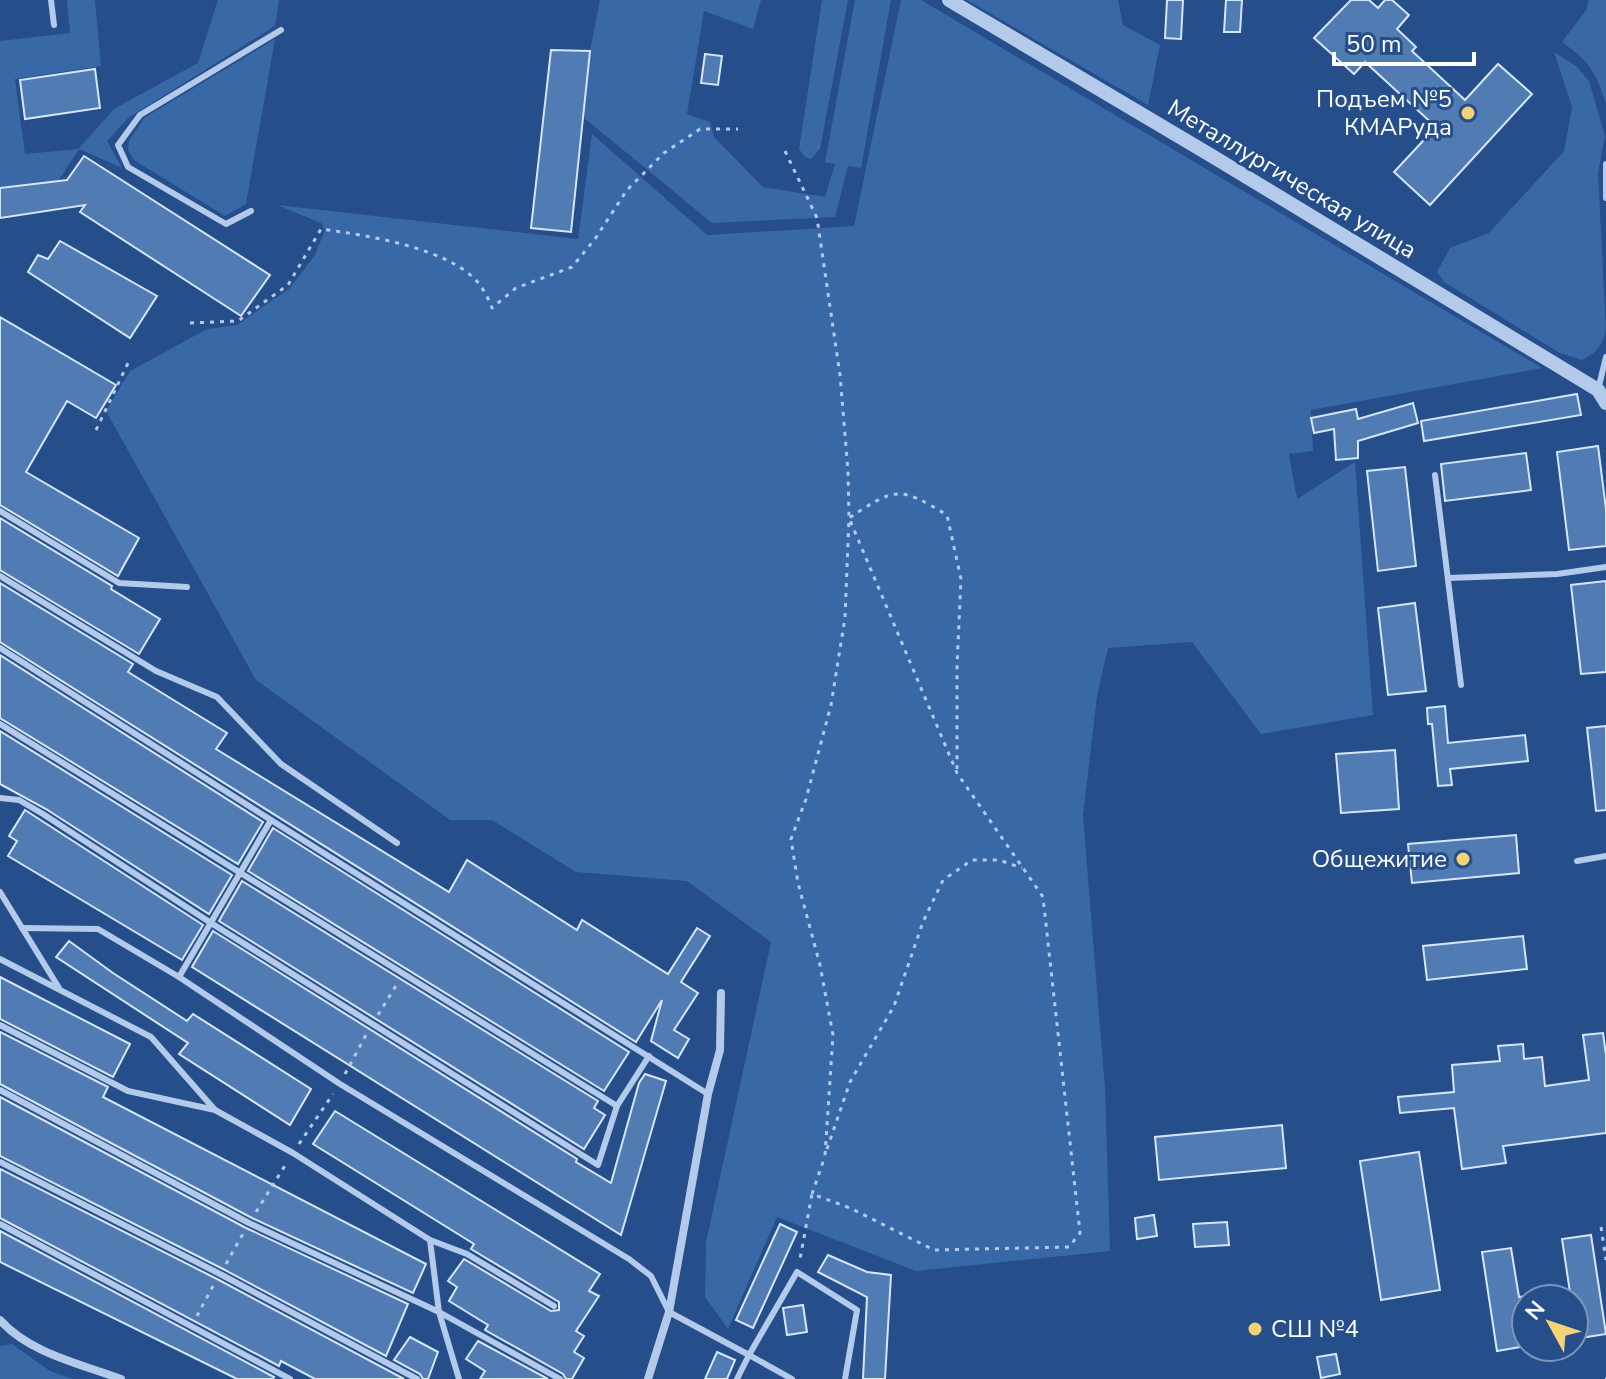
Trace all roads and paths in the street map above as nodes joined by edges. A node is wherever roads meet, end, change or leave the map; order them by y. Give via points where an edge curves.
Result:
1 (51, 0) edge
2 (949, 0) edge
3 (54, 25) dead end
4 (281, 30) dead end
5 (738, 129) dead end
6 (785, 151) dead end
7 (1606, 164) edge
8 (1606, 198) edge
9 (251, 211) dead end
10 (190, 323) dead end
11 (1606, 357) edge
12 (129, 361) dead end
13 (1598, 390) junction
14 (1606, 403) edge
15 (96, 430) dead end
16 (1435, 475) dead end
17 (0, 511) edge
18 (849, 518) junction
19 (1606, 567) edge
20 (0, 576) edge
21 (1448, 578) junction
22 (187, 587) dead end
23 (0, 648) edge
24 (1461, 685) dead end
25 (0, 724) edge
26 (957, 773) junction
27 (0, 798) edge
28 (271, 820) junction
29 (397, 843) dead end
30 (1606, 856) edge
31 (1577, 861) dead end
32 (1024, 868) junction
33 (241, 872) junction
34 (0, 892) edge
35 (211, 923) junction
36 (22, 928) junction
37 (0, 959) edge
38 (179, 977) junction
39 (59, 988) junction
40 (721, 993) dead end
41 (0, 1025) edge
42 (649, 1056) junction
43 (340, 1084) junction
44 (0, 1090) edge
45 (708, 1094) junction
46 (617, 1106) junction
47 (215, 1110) junction
48 (293, 1153) junction
49 (825, 1155) junction
50 (0, 1162) edge
51 (812, 1194) junction
52 (249, 1223) junction
53 (0, 1224) edge
54 (1601, 1227) dead end
55 (430, 1240) junction
56 (1606, 1260) edge
57 (797, 1272) junction
58 (220, 1274) junction
59 (554, 1306) dead end
60 (439, 1312) junction
61 (669, 1312) junction
62 (0, 1320) edge
63 (192, 1327) junction
64 (5, 1332) edge
65 (749, 1355) junction
66 (121, 1379) edge
67 (290, 1379) edge
68 (417, 1379) edge
69 (459, 1379) edge
70 (560, 1379) edge
71 (648, 1379) edge
72 (737, 1379) edge
73 (792, 1379) edge
74 (845, 1379) edge

1 - 3 lane
2 - 13 street, Металлургическая улица
4 - 9 lane via 140,115 118,145 128,167 226,224
5 - 10 path via 700,129 664,153 627,190 572,267 516,288 492,308 480,284 447,260 376,237 321,229 288,285 238,321
6 - 18 path via 817,218 840,375
7 - 8 lane
11 - 13 lane
12 - 15 path
13 - 14 street, Металлургическая улица
16 - 21 lane
17 - 22 lane via 119,583
18 - 26 path
18 - 26 path via 885,494 915,495 947,515 961,579
18 - 49 path via 845,618 831,705 791,839 833,1035
19 - 21 lane
20 - 29 lane via 156,671 217,697 281,764
21 - 24 lane
23 - 28 lane
25 - 33 lane
26 - 32 path
27 - 35 lane via 19,800 43,814
28 - 33 lane
28 - 42 lane
30 - 31 lane
32 - 49 path via 999,860 972,860 943,880 894,1006 850,1082
32 - 51 path via 1043,897 1080,1233 1069,1247 934,1250
33 - 35 lane
33 - 46 lane
34 - 36 lane
35 - 38 lane
35 - 46 lane via 598,1165
36 - 38 lane via 98,929
36 - 39 lane
37 - 39 lane
38 - 43 lane
39 - 47 lane via 151,1037
40 - 45 street via 720,1050
41 - 47 lane via 128,1091
42 - 45 lane
42 - 46 lane
43 - 48 path
43 - 61 lane via 629,1259 651,1276
44 - 52 lane
45 - 61 street
47 - 48 lane
48 - 52 path
48 - 55 lane
49 - 51 path
50 - 58 lane
51 - 57 path
52 - 58 path
52 - 60 lane
53 - 63 lane
54 - 56 path
55 - 59 lane via 467,1254
55 - 60 lane
57 - 65 lane
57 - 74 lane via 857,1310
58 - 63 path
58 - 68 lane
60 - 69 lane
60 - 70 lane
61 - 65 lane
61 - 71 street
62 - 64 street
63 - 67 lane
64 - 66 street
65 - 72 lane
65 - 73 lane

